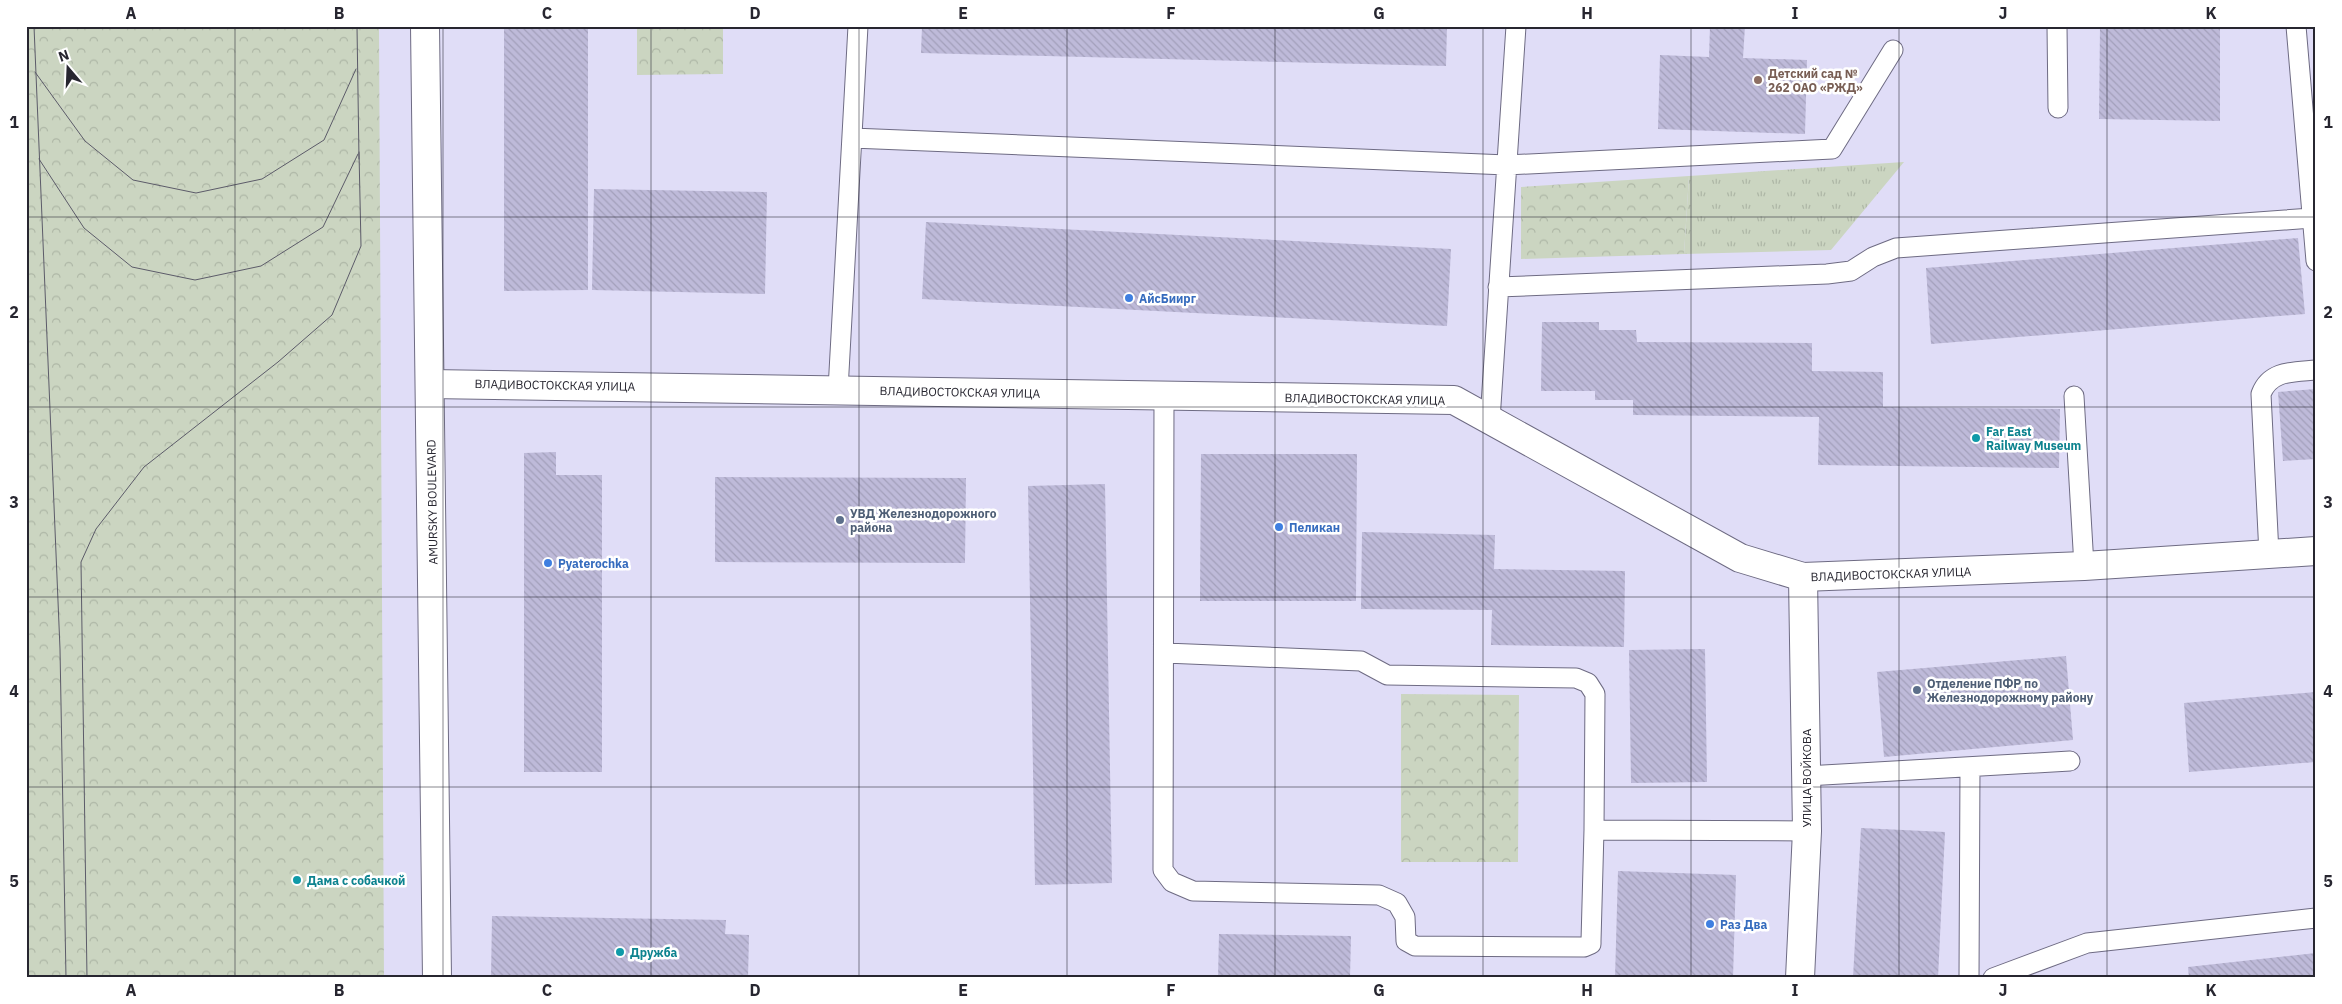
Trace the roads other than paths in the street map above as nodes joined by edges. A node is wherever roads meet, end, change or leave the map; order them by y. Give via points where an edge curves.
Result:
1 (426, 26) edge
2 (858, 26) edge
3 (1516, 26) edge
4 (2058, 26) edge
5 (2296, 26) edge
6 (1893, 50) dead end
7 (2058, 108) dead end
8 (852, 138) junction
9 (1507, 165) junction
10 (2312, 218) junction
11 (2316, 261) edge
12 (1498, 287) junction
13 (2316, 370) edge
14 (430, 384) junction
15 (838, 390) junction
16 (1164, 396) junction
17 (2074, 396) dead end
18 (1490, 420) junction
19 (2316, 551) edge
20 (2269, 554) junction
21 (2084, 566) junction
22 (1803, 577) junction
23 (1165, 654) junction
24 (2070, 761) dead end
25 (1970, 767) junction
26 (1806, 776) junction
27 (1594, 830) junction
28 (1807, 831) junction
29 (2316, 918) edge
30 (437, 978) edge
31 (1800, 978) edge
32 (1968, 978) edge
33 (1993, 978) edge

1 - 14 street, AMURSKY BOULEVARD
2 - 8 lane
3 - 9 lane
4 - 7 lane
5 - 10 lane
6 - 9 lane via 1832,149
8 - 9 lane
8 - 15 lane
9 - 12 lane
10 - 11 lane
10 - 12 lane via 1896,248 1872,257 1851,271 1827,274
12 - 18 lane
13 - 20 lane via 2273,377 2262,394
14 - 15 street, ВЛАДИВОСТОКСКАЯ УЛИЦА
14 - 30 street, AMURSKY BOULEVARD
15 - 16 street, ВЛАДИВОСТОКСКАЯ УЛИЦА
16 - 18 street, ВЛАДИВОСТОКСКАЯ УЛИЦА via 1454,400
16 - 23 lane
17 - 21 lane
18 - 22 street, ВЛАДИВОСТОКСКАЯ УЛИЦА via 1740,558
19 - 20 street, ВЛАДИВОСТОКСКАЯ УЛИЦА
20 - 21 street, ВЛАДИВОСТОКСКАЯ УЛИЦА
21 - 22 street, ВЛАДИВОСТОКСКАЯ УЛИЦА
22 - 26 street, УЛИЦА ВОЙКОВА
23 - 27 lane via 1360,660 1387,675 1576,678 1588,683 1595,694
23 - 27 lane via 1163,870 1172,882 1193,891 1379,895 1396,903 1405,917 1406,941 1415,946 1584,947 1592,941
24 - 25 lane
25 - 26 lane
25 - 32 lane
26 - 28 street, УЛИЦА ВОЙКОВА
27 - 28 lane
28 - 31 street, УЛИЦА ВОЙКОВА
29 - 33 lane via 2087,943

